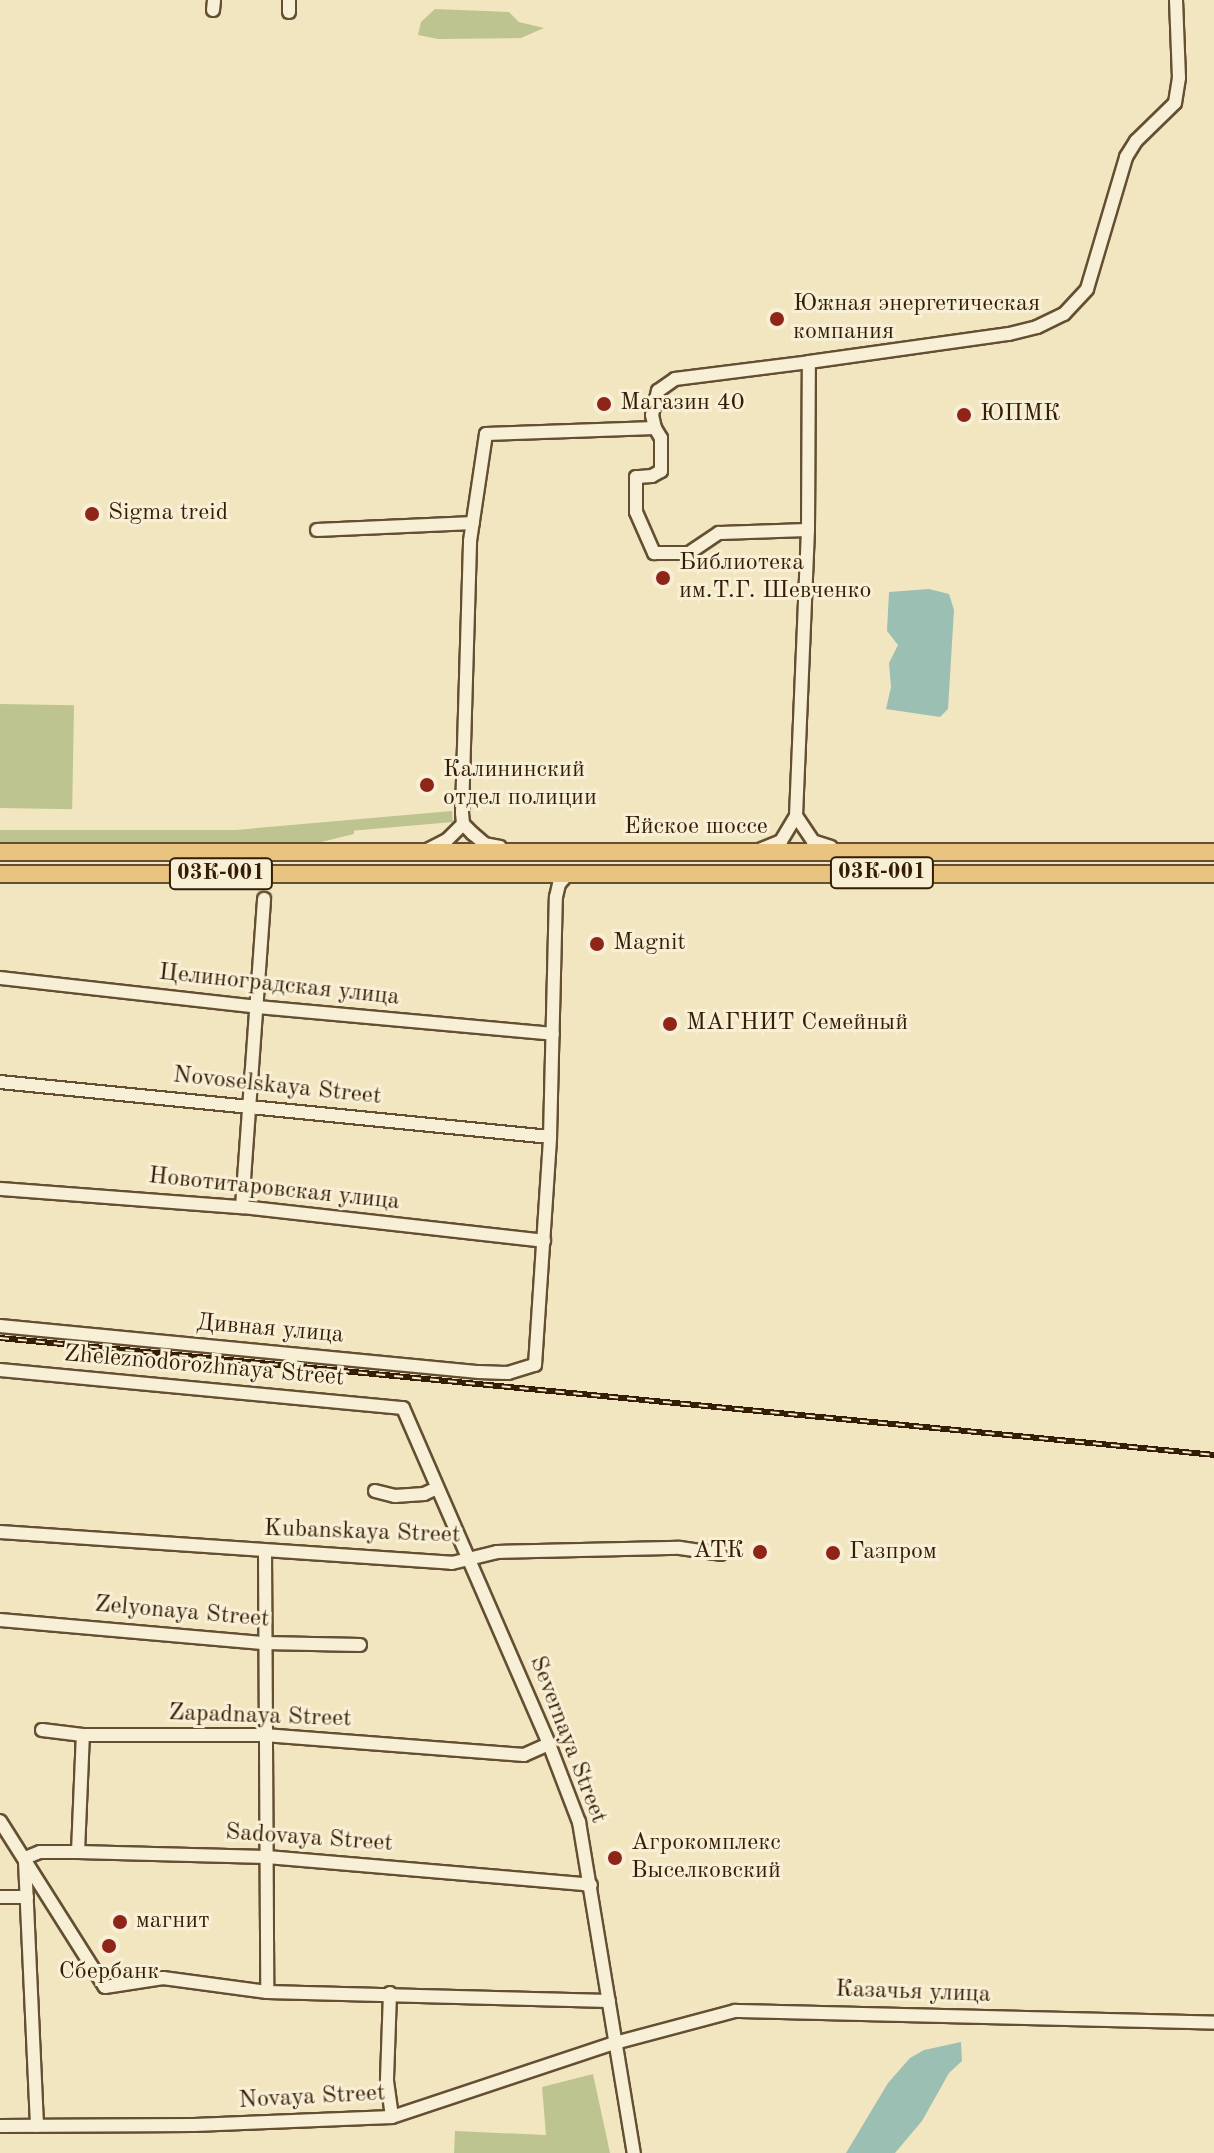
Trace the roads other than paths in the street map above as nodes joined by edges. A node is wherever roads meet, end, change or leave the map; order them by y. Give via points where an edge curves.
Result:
1 (1176, 0) edge
2 (809, 362) junction
3 (655, 428) junction
4 (473, 523) junction
5 (317, 530) dead end
6 (808, 530) junction
7 (796, 816) junction
8 (463, 824) junction
9 (0, 852) edge
10 (425, 852) junction
11 (538, 852) junction
12 (754, 852) junction
13 (864, 852) junction
14 (1207, 852) edge
15 (536, 873) junction
16 (569, 873) junction
17 (0, 874) edge
18 (1214, 874) edge
19 (556, 897) junction
20 (264, 899) dead end
21 (0, 978) edge
22 (258, 1007) junction
23 (553, 1034) junction
24 (0, 1082) edge
25 (250, 1107) junction
26 (550, 1137) junction
27 (0, 1189) edge
28 (242, 1207) junction
29 (544, 1241) junction
30 (0, 1326) edge
31 (0, 1370) edge
32 (403, 1408) joint
33 (437, 1488) junction
34 (375, 1491) dead end
35 (0, 1532) edge
36 (265, 1552) junction
37 (721, 1554) dead end
38 (469, 1561) junction
39 (0, 1620) edge
40 (265, 1643) junction
41 (360, 1645) dead end
42 (42, 1730) dead end
43 (83, 1735) junction
44 (264, 1735) junction
45 (549, 1744) junction
46 (0, 1821) edge
47 (78, 1852) junction
48 (267, 1857) junction
49 (25, 1858) junction
50 (591, 1885) junction
51 (0, 1897) edge
52 (27, 1897) junction
53 (267, 1992) junction
54 (390, 1993) junction
55 (609, 2001) junction
56 (1214, 2023) edge
57 (615, 2043) junction
58 (392, 2117) junction
59 (0, 2126) edge
60 (37, 2126) junction
61 (634, 2153) edge

1 - 2 street via 1175,103 1126,157 1087,289 1064,314 1009,334
2 - 3 street via 675,379 658,391 652,415
2 - 6 street
3 - 4 street via 486,434
3 - 6 street via 661,438 661,471 636,477 636,512 654,553 689,553 719,533
4 - 5 street
4 - 8 street
6 - 7 street
7 - 12 street via 781,841
7 - 13 street via 820,845 860,846
8 - 10 street
8 - 11 street via 494,847
9 - 10 main road, Ейское шоссе / 03К-001
10 - 11 main road, Ейское шоссе / 03К-001
11 - 12 main road, Ейское шоссе / 03К-001
12 - 13 main road, Ейское шоссе / 03К-001
13 - 14 main road, Ейское шоссе / 03К-001
15 - 16 main road, Ейское шоссе / 03К-001
15 - 17 main road, Ейское шоссе / 03К-001
15 - 19 street
16 - 18 main road, Ейское шоссе / 03К-001
16 - 19 street
19 - 23 street
20 - 22 street
21 - 22 street, Целиноградская улица
22 - 23 street, Целиноградская улица
22 - 25 street
23 - 26 street
24 - 25 street, Novoselskaya Street
25 - 26 street, Novoselskaya Street
25 - 28 street
26 - 29 street
27 - 28 street, Новотитаровская улица
28 - 29 street, Новотитаровская улица
29 - 30 street, Дивная улица via 535,1365 508,1373
31 - 32 street, Zheleznodorozhnaya Street
32 - 33 street, Severnaya Street
33 - 34 street via 395,1496
33 - 38 street, Severnaya Street
35 - 36 street, Kubanskaya Street
36 - 38 street, Kubanskaya Street
36 - 40 street
37 - 38 street, Kubanskaya Street via 680,1548 497,1552
38 - 45 street, Severnaya Street
39 - 40 street, Zelyonaya Street
40 - 41 street, Zelyonaya Street
40 - 44 street
42 - 43 street, Zapadnaya Street
43 - 44 street, Zapadnaya Street
43 - 47 street
44 - 45 street, Zapadnaya Street via 524,1755
44 - 48 street
45 - 50 street, Severnaya Street via 579,1822
46 - 49 street
47 - 48 street, Sadovaya Street
47 - 49 street, Sadovaya Street via 40,1852
48 - 50 street, Sadovaya Street
48 - 53 street
49 - 52 street
49 - 53 street via 105,1987 163,1978
50 - 55 street, Severnaya Street
51 - 52 street
52 - 60 street
53 - 54 street
54 - 55 street
54 - 58 street via 387,2081
55 - 57 street, Severnaya Street
56 - 57 street, Казачья улица via 744,2011
57 - 58 street, Novaya Street
57 - 61 street, Severnaya Street
58 - 60 street, Novaya Street
59 - 60 street, Novaya Street

